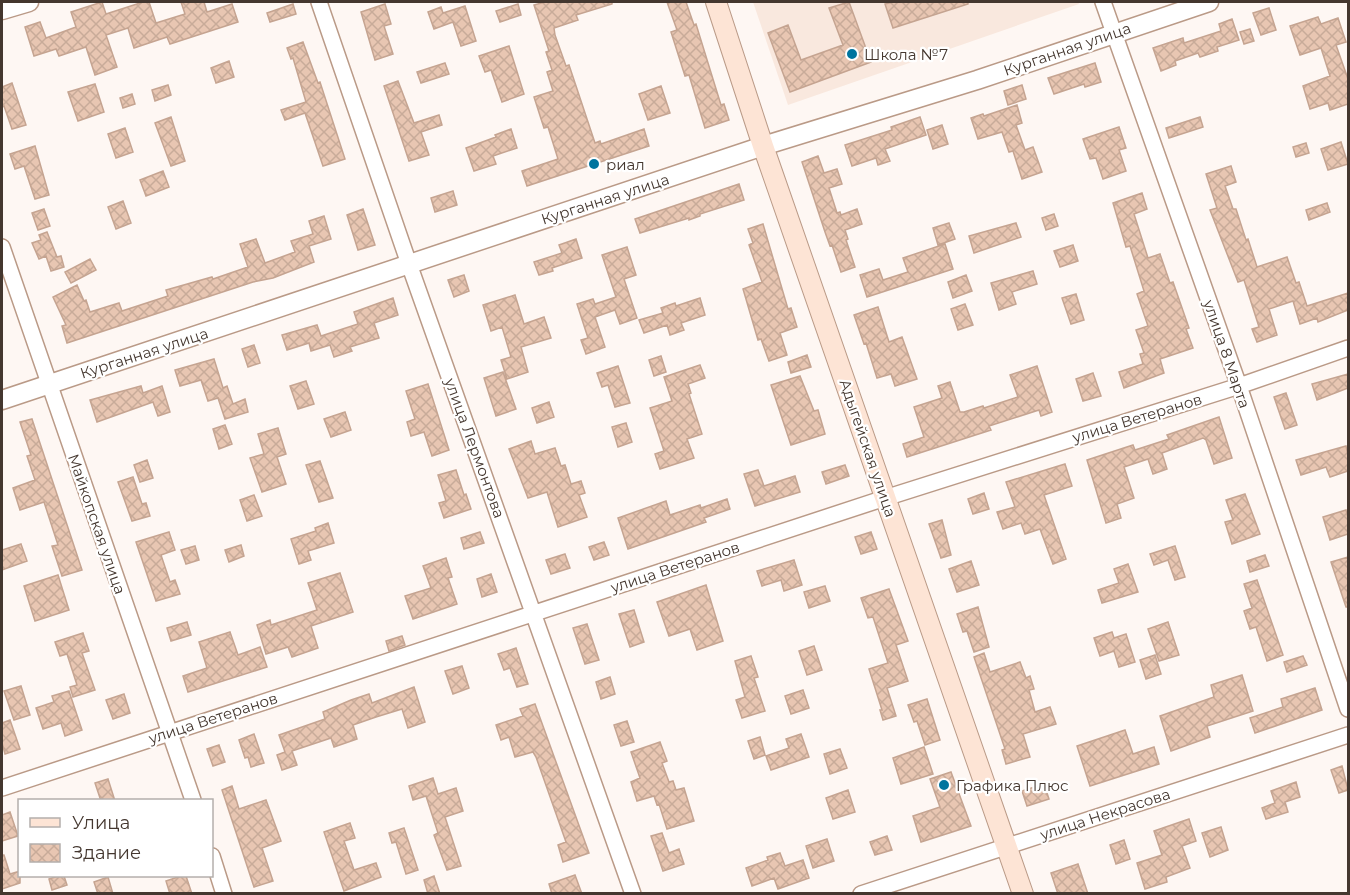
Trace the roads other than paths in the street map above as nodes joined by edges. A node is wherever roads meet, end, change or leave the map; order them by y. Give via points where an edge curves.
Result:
1 (29, 2) edge
2 (319, 2) edge
3 (716, 2) edge
4 (1103, 2) edge
5 (1209, 2) edge
6 (2, 10) edge
7 (1115, 34) junction
8 (763, 146) junction
9 (2, 247) edge
10 (409, 264) junction
11 (1348, 348) edge
12 (48, 384) junction
13 (1239, 386) junction
14 (2, 400) edge
15 (885, 498) junction
16 (534, 613) junction
17 (1348, 709) edge
18 (170, 731) junction
19 (1348, 735) edge
20 (2, 788) edge
21 (192, 799) edge
22 (1006, 845) junction
23 (213, 859) edge
24 (224, 894) edge
25 (633, 894) edge
26 (861, 894) edge
27 (1023, 894) edge

1 - 6 street
2 - 10 street, улица Лермонтова
3 - 8 main road, Адыгейская улица
4 - 7 street, улица 8 Марта
5 - 7 street, Курганная улица
7 - 8 street, Курганная улица
7 - 13 street, улица 8 Марта
8 - 10 street, Курганная улица
8 - 15 main road, Адыгейская улица
9 - 12 street, Майкопская улица
10 - 12 street, Курганная улица
10 - 16 street, улица Лермонтова
11 - 13 street, улица Ветеранов
12 - 14 street, Курганная улица
12 - 18 street, Майкопская улица
13 - 15 street, улица Ветеранов
13 - 17 street, улица 8 Марта
15 - 16 street, улица Ветеранов
15 - 22 main road, Адыгейская улица
16 - 18 street, улица Ветеранов
16 - 25 street, улица Лермонтова
18 - 20 street, улица Ветеранов
18 - 21 street, Майкопская улица
19 - 22 street, улица Некрасова
22 - 26 street, улица Некрасова
22 - 27 main road, Адыгейская улица
23 - 24 street

